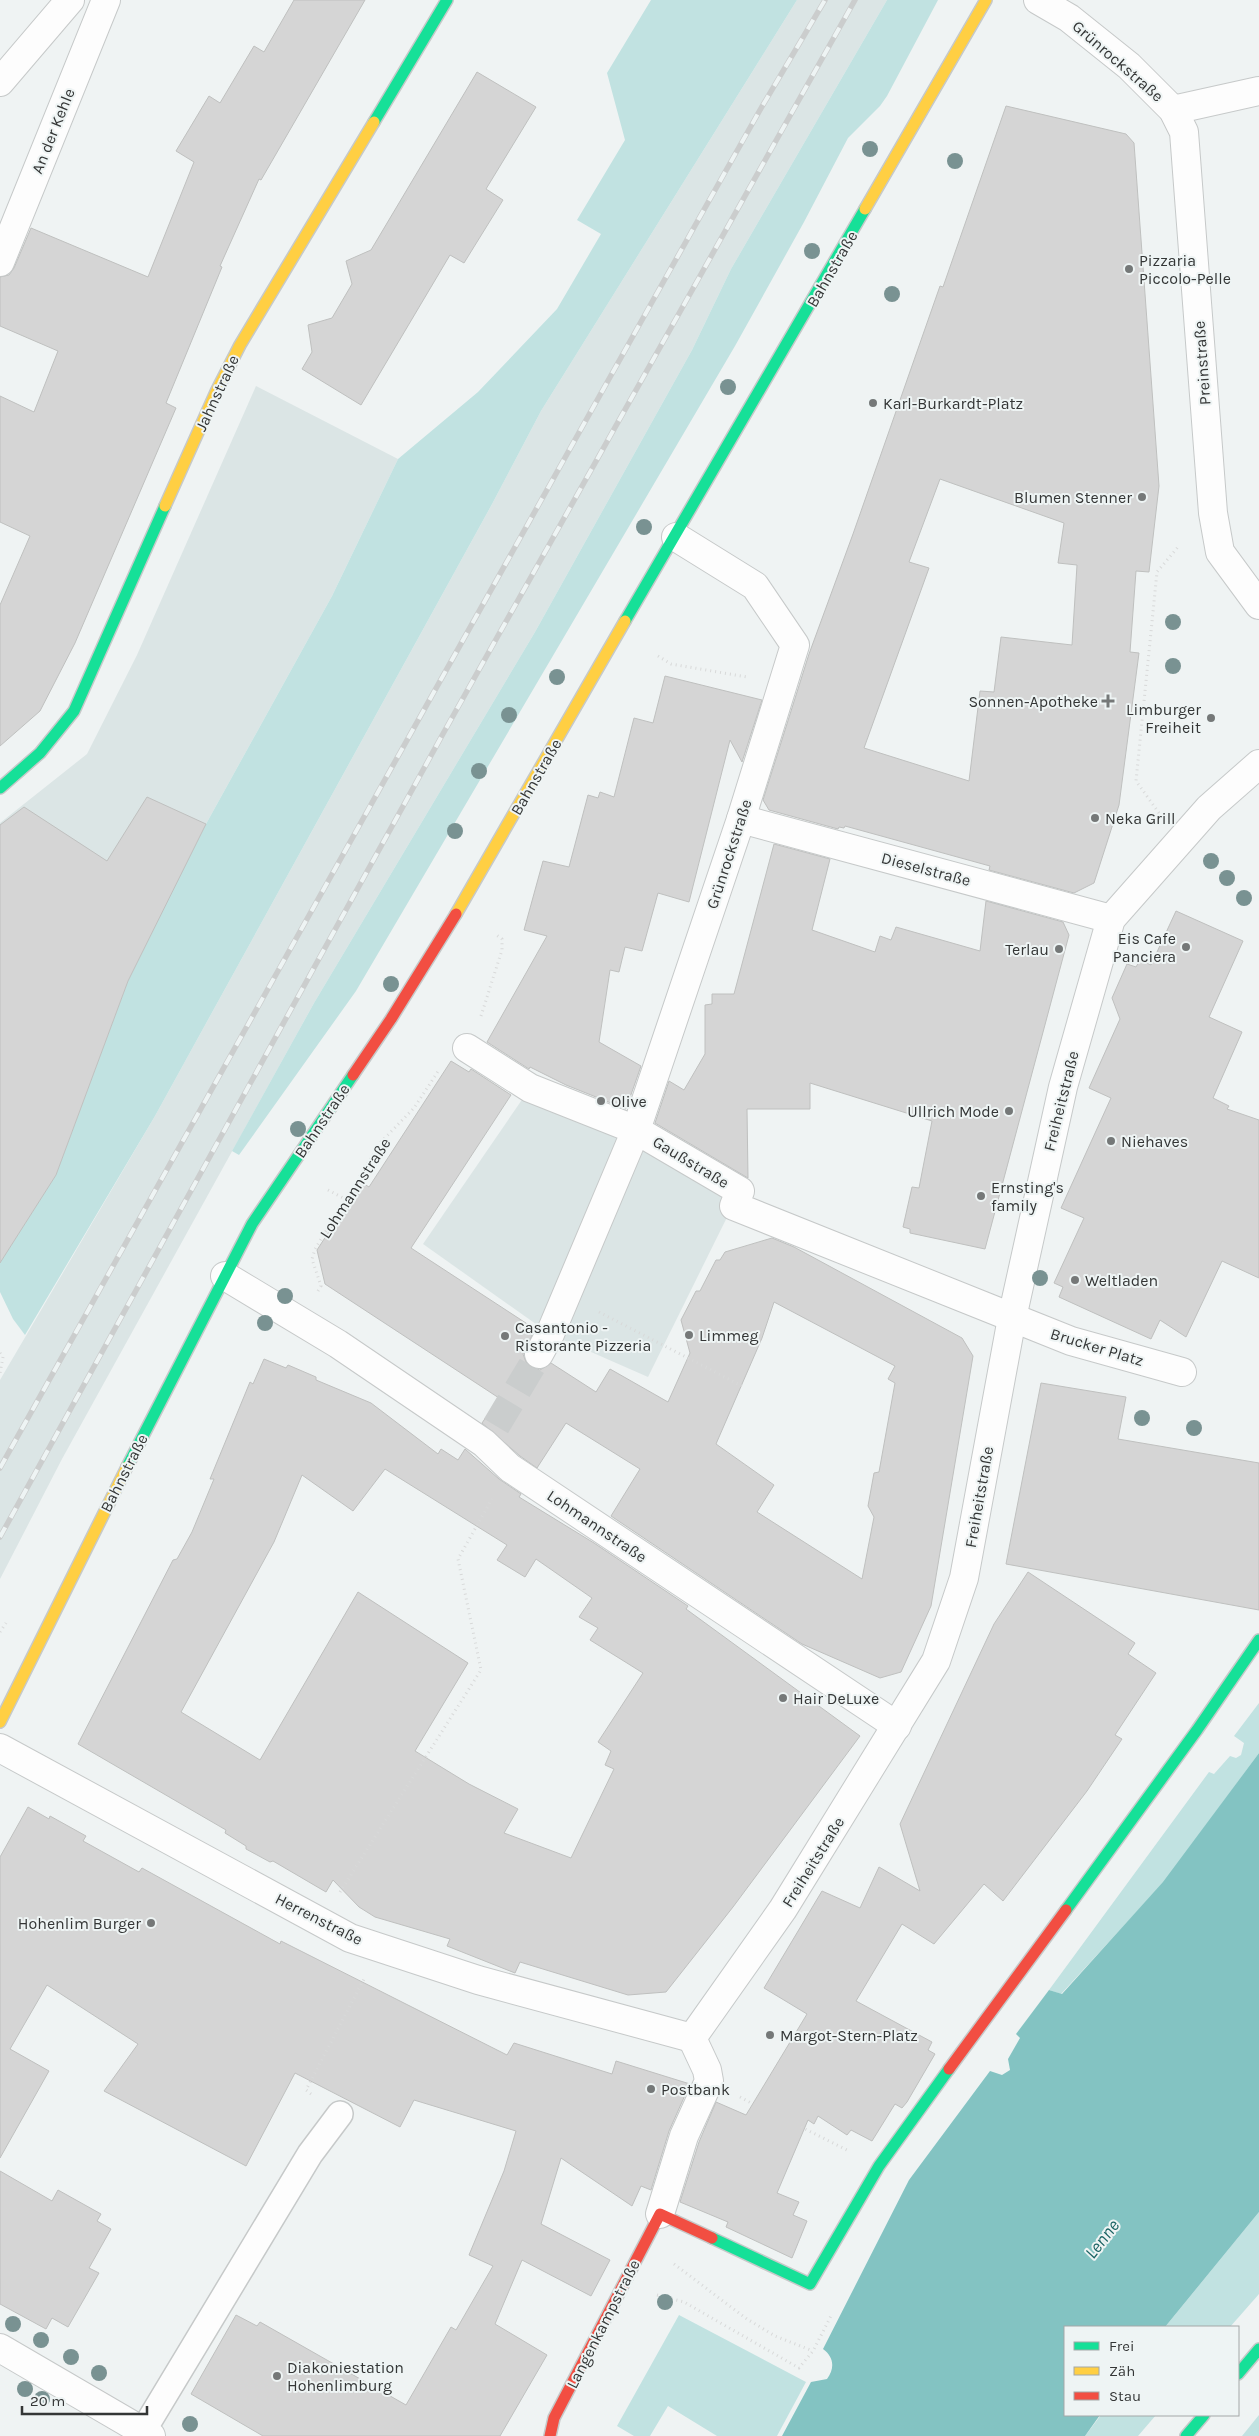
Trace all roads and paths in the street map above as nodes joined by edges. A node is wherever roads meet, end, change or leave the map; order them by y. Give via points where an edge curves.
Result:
1 (70, 0) edge
2 (106, 0) edge
3 (447, 0) edge
4 (986, 0) edge
5 (1038, 0) edge
6 (0, 82) edge
7 (1259, 91) edge
8 (1173, 110) junction
9 (0, 262) edge
10 (676, 537) junction
11 (1178, 547) dead end
12 (1259, 605) edge
13 (658, 656) dead end
14 (784, 684) junction
15 (1259, 764) edge
16 (0, 788) edge
17 (741, 819) junction
18 (1179, 842) junction
19 (1111, 919) junction
20 (495, 934) dead end
21 (467, 1048) junction
22 (636, 1130) junction
23 (328, 1190) dead end
24 (346, 1200) junction
25 (225, 1276) junction
26 (567, 1295) junction
27 (1012, 1318) junction
28 (300, 1321) junction
29 (0, 1353) edge
30 (539, 1354) tunnel mouth
31 (1182, 1372) dead end
32 (0, 1373) edge
33 (742, 1386) dead end
34 (510, 1468) junction
35 (6, 1623) dead end
36 (0, 1632) edge
37 (1259, 1640) edge
38 (0, 1722) edge
39 (897, 1726) junction
40 (0, 1748) edge
41 (322, 1922) junction
42 (380, 1948) junction
43 (692, 2038) junction
44 (340, 2114) joint
45 (801, 2128) dead end
46 (879, 2166) junction
47 (660, 2214) junction
48 (645, 2243) junction
49 (0, 2348) edge
50 (1259, 2349) edge
51 (812, 2351) dead end
52 (1239, 2373) edge
53 (1203, 2416) edge
54 (147, 2434) edge
55 (550, 2436) edge
56 (1186, 2436) edge

1 - 6 street
2 - 9 street, An der Kehle
3 - 16 street, Jahnstraße via 236,353 74,711 42,752
4 - 10 street, Bahnstraße
5 - 8 street, Grünrockstraße via 1069,18 1129,66
7 - 8 street, Grünrockstraße
8 - 12 street, Preinstraße via 1184,132 1213,513 1220,552
10 - 14 street, Grünrockstraße via 754,586 795,646
10 - 25 street, Bahnstraße via 441,939 391,1019 252,1224
11 - 18 path via 1157,572 1136,781
13 - 14 path via 671,664
14 - 17 street, Grünrockstraße
15 - 18 street, Freiheitstraße via 1209,808
17 - 19 street, Dieselstraße
17 - 22 street, Grünrockstraße
18 - 19 street, Freiheitstraße
19 - 27 street, Freiheitstraße via 1062,1087
20 - 21 path via 502,939 502,950 476,1033
21 - 22 street, Gaußstraße via 530,1088
21 - 24 path, Lohmannstraße via 448,1056 414,1108 382,1142
22 - 26 street, Grünrockstraße
22 - 27 street, Gaußstraße via 740,1191 734,1206
23 - 24 path
24 - 28 path, Lohmannstraße via 315,1249 312,1258 321,1286
25 - 28 street, Lohmannstraße
25 - 38 street, Bahnstraße
26 - 30 street, Grünrockstraße
26 - 33 path
27 - 31 street, Brucker Platz via 1071,1340
27 - 39 street, Freiheitstraße via 964,1578 936,1661
28 - 34 street, Lohmannstraße via 490,1434
29 - 32 path via 3,1357
34 - 39 street, Lohmannstraße
34 - 41 path via 458,1559 481,1670
35 - 36 path
37 - 46 street
39 - 43 street, Freiheitstraße via 783,1909
40 - 41 street, Herrenstraße
41 - 42 street, Herrenstraße via 350,1938
42 - 43 street, Herrenstraße via 478,1980
42 - 44 path via 306,2090
43 - 47 street via 709,2081 684,2136
44 - 54 lane via 310,2154
45 - 46 path
46 - 47 street via 810,2284
47 - 48 street, Langenkampstraße
48 - 51 path via 747,2320
48 - 55 street, Langenkampstraße via 554,2418
49 - 54 street
50 - 52 street
53 - 56 street

